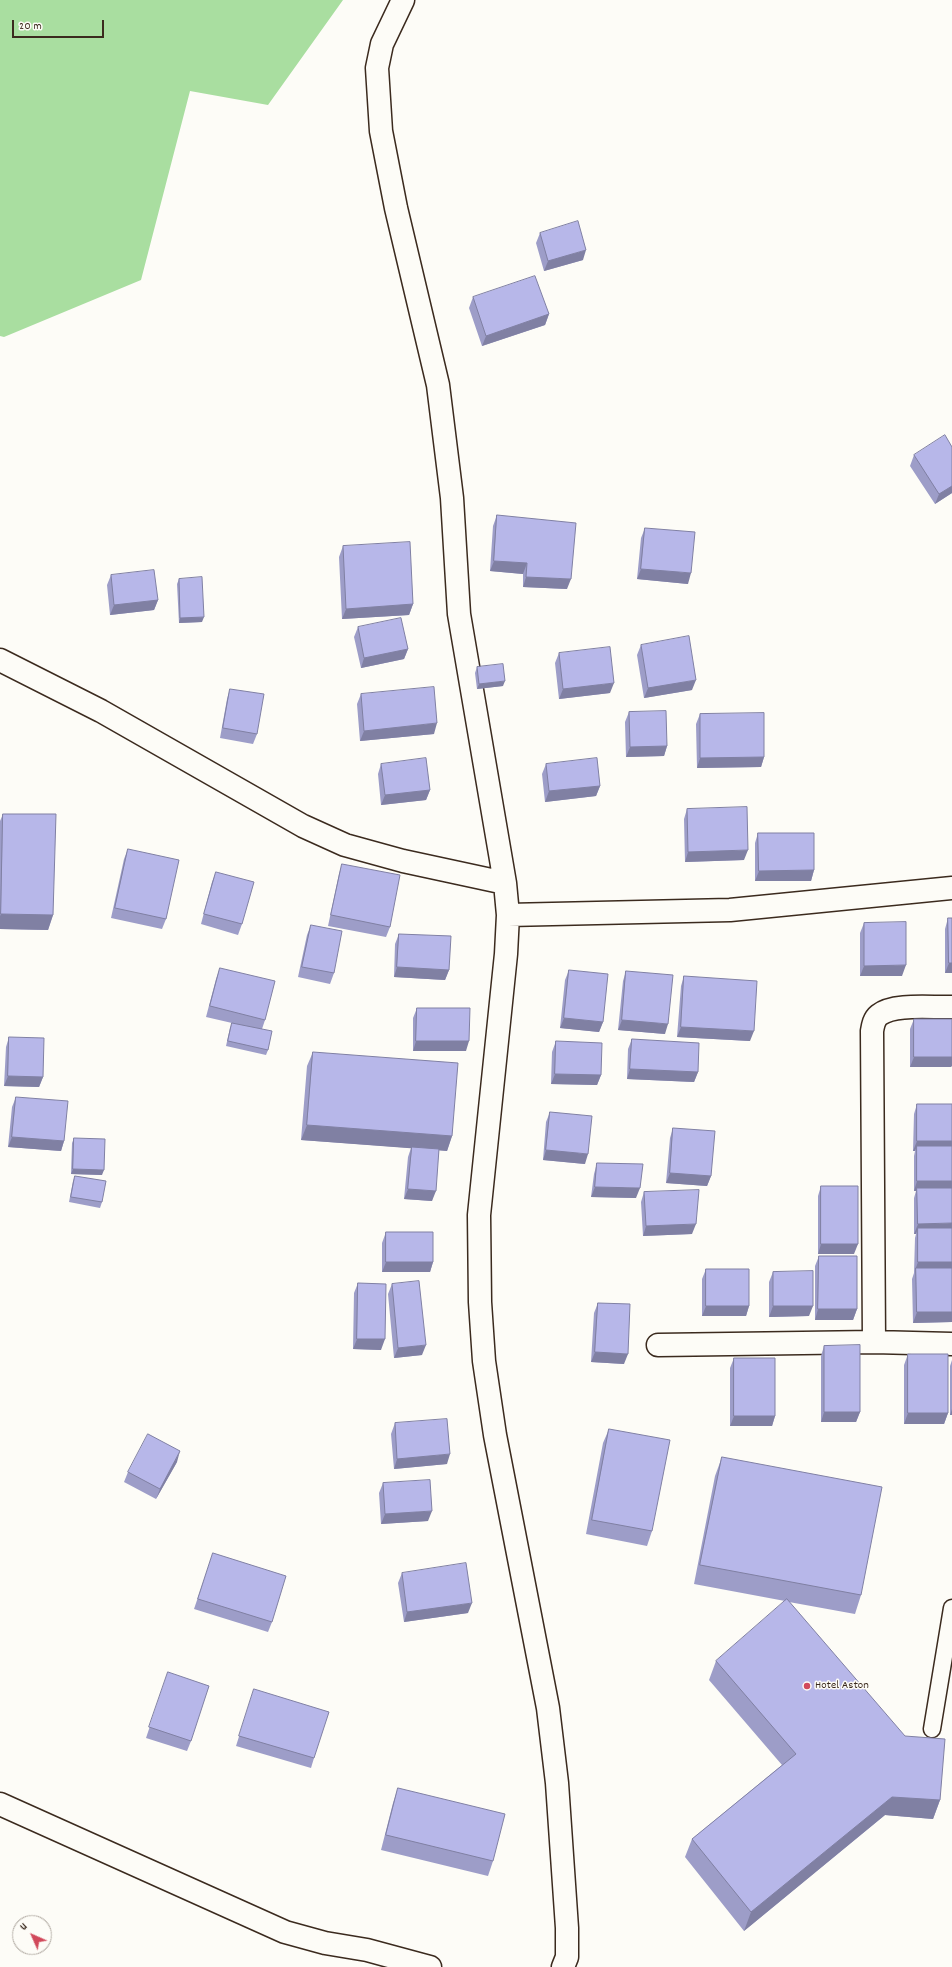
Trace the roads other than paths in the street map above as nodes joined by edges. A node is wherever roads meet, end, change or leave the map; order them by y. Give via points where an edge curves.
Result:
1 (403, 0) edge
2 (0, 660) edge
3 (505, 883) junction
4 (952, 888) edge
5 (508, 915) junction
6 (952, 1008) edge
7 (874, 1342) junction
8 (952, 1344) edge
9 (658, 1345) dead end
10 (951, 1616) edge
11 (932, 1729) dead end
12 (0, 1804) edge
13 (430, 1967) edge
14 (563, 1967) edge

1 - 3 street via 382,44 378,68 381,131 396,208 438,385 452,498 460,614
2 - 3 street via 101,711 303,826 345,845 403,861
3 - 5 street
4 - 5 street via 730,910
5 - 14 street via 479,1215 480,1302 484,1361 495,1435 549,1716 557,1783 567,1928 567,1957
6 - 7 street via 893,1008 878,1015 874,1023
7 - 8 street
7 - 9 street
10 - 11 lane
12 - 13 street via 285,1932

